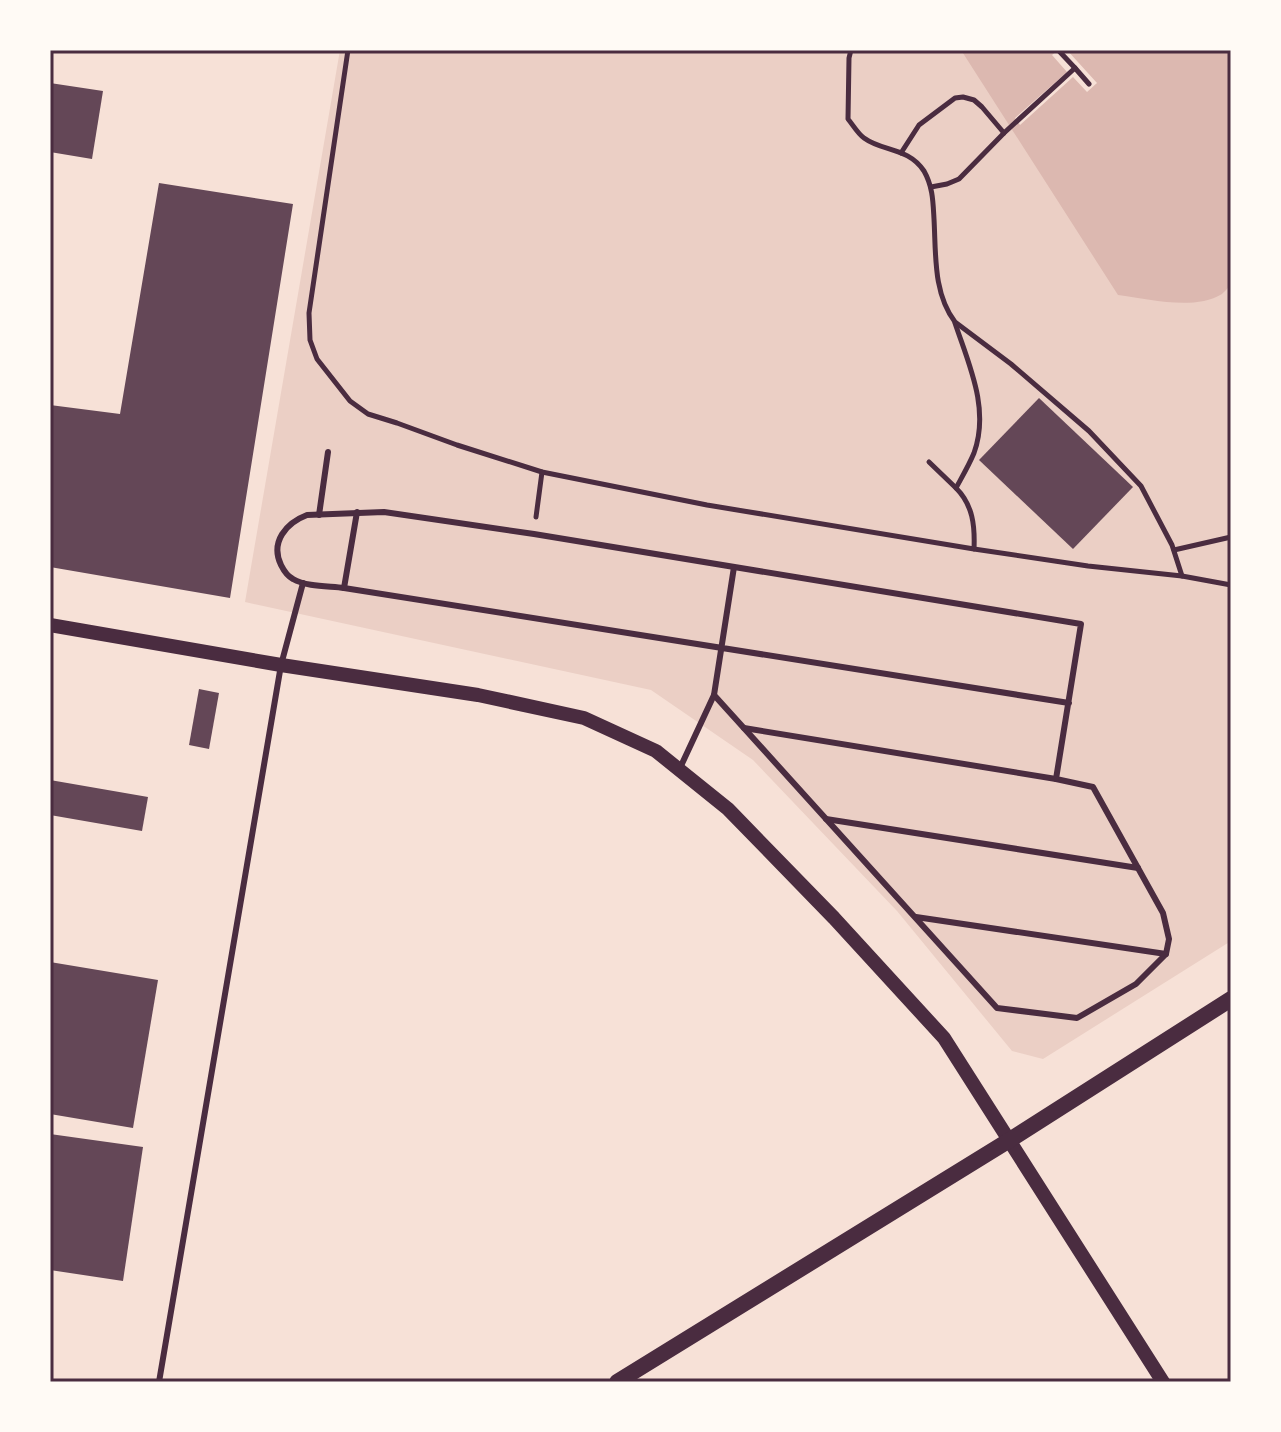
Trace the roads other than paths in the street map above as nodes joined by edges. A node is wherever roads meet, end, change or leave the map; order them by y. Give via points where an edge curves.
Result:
1 (328, 452) dead end
2 (357, 512) junction
3 (319, 515) junction
4 (734, 567) junction
5 (303, 583) junction
6 (344, 588) junction
7 (50, 625) edge
8 (721, 647) junction
9 (281, 665) junction
10 (714, 695) junction
11 (1069, 703) junction
12 (744, 728) junction
13 (679, 769) junction
14 (1056, 779) junction
15 (826, 819) junction
16 (1138, 868) junction
17 (914, 916) junction
18 (1166, 954) junction
19 (1231, 999) edge
20 (1008, 1141) junction
21 (159, 1382) edge
22 (617, 1382) edge
23 (1163, 1382) edge

1 - 3 lane
2 - 3 lane
2 - 4 lane
2 - 6 lane
3 - 5 lane via 286,526 277,548 283,570
4 - 8 lane
4 - 11 lane via 1081,624
5 - 6 lane
5 - 9 lane
6 - 8 lane
7 - 9 street
8 - 10 lane
8 - 11 lane
9 - 13 street via 478,695 584,718 656,751
9 - 21 lane
10 - 12 lane
10 - 13 lane
11 - 14 lane
12 - 14 lane
12 - 15 lane
13 - 20 street via 728,809 944,1038
14 - 16 lane via 1093,787
15 - 16 lane
15 - 17 lane
16 - 18 lane via 1163,913 1169,939
17 - 18 lane
17 - 18 lane via 997,1008 1077,1018 1136,984
19 - 20 main road
20 - 22 main road
20 - 23 street

